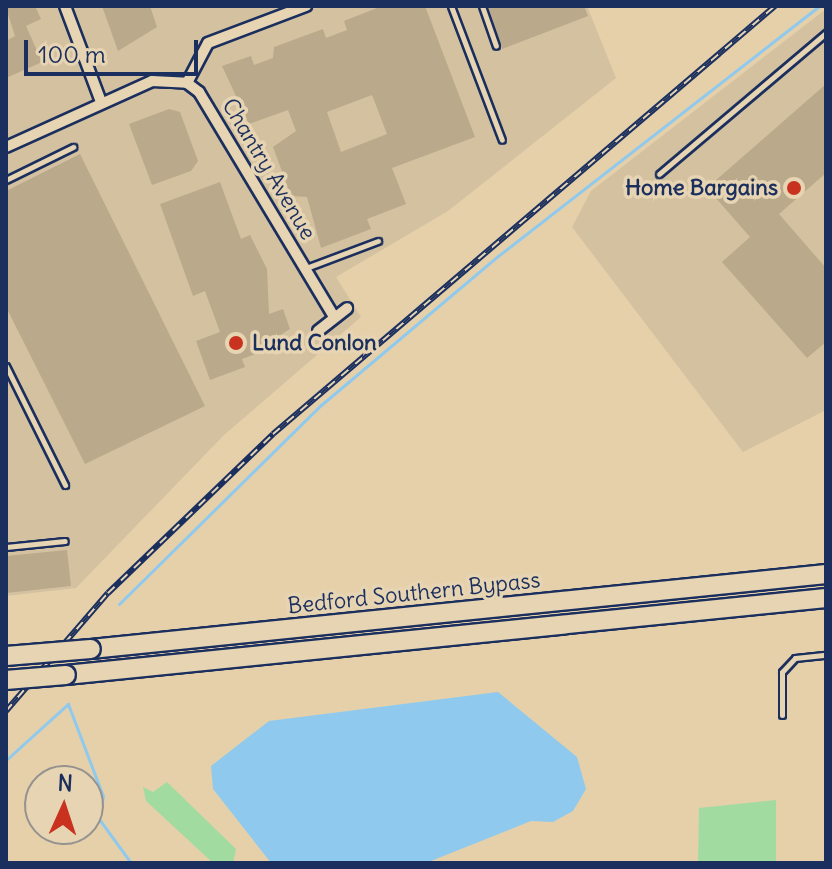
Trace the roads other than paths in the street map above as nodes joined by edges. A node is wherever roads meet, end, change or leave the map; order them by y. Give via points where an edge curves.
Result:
1 (65, 6) edge
2 (306, 6) edge
3 (451, 6) edge
4 (482, 6) edge
5 (826, 33) edge
6 (496, 46) dead end
7 (187, 83) junction
8 (101, 102) junction
9 (502, 140) dead end
10 (6, 147) edge
11 (73, 147) dead end
12 (659, 174) dead end
13 (6, 180) edge
14 (378, 241) dead end
15 (305, 268) junction
16 (347, 308) dead end
17 (334, 317) junction
18 (318, 331) dead end
19 (6, 366) edge
20 (65, 485) dead end
21 (65, 541) dead end
22 (6, 547) edge
23 (826, 574) edge
24 (826, 598) edge
25 (826, 655) edge
26 (6, 656) edge
27 (6, 680) edge
28 (782, 715) dead end

1 - 8 street
2 - 7 street via 208,43
3 - 9 lane
4 - 6 lane
5 - 12 lane
7 - 8 street via 152,81
7 - 15 street, Chantry Avenue via 199,92
8 - 10 street
11 - 13 lane
14 - 15 lane
15 - 17 street, Chantry Avenue
16 - 17 street
17 - 18 street
19 - 20 lane
21 - 22 lane
23 - 26 highway, Bedford Southern Bypass, bridge
24 - 27 highway, Bedford Southern Bypass, bridge
25 - 28 lane via 795,658 782,672

